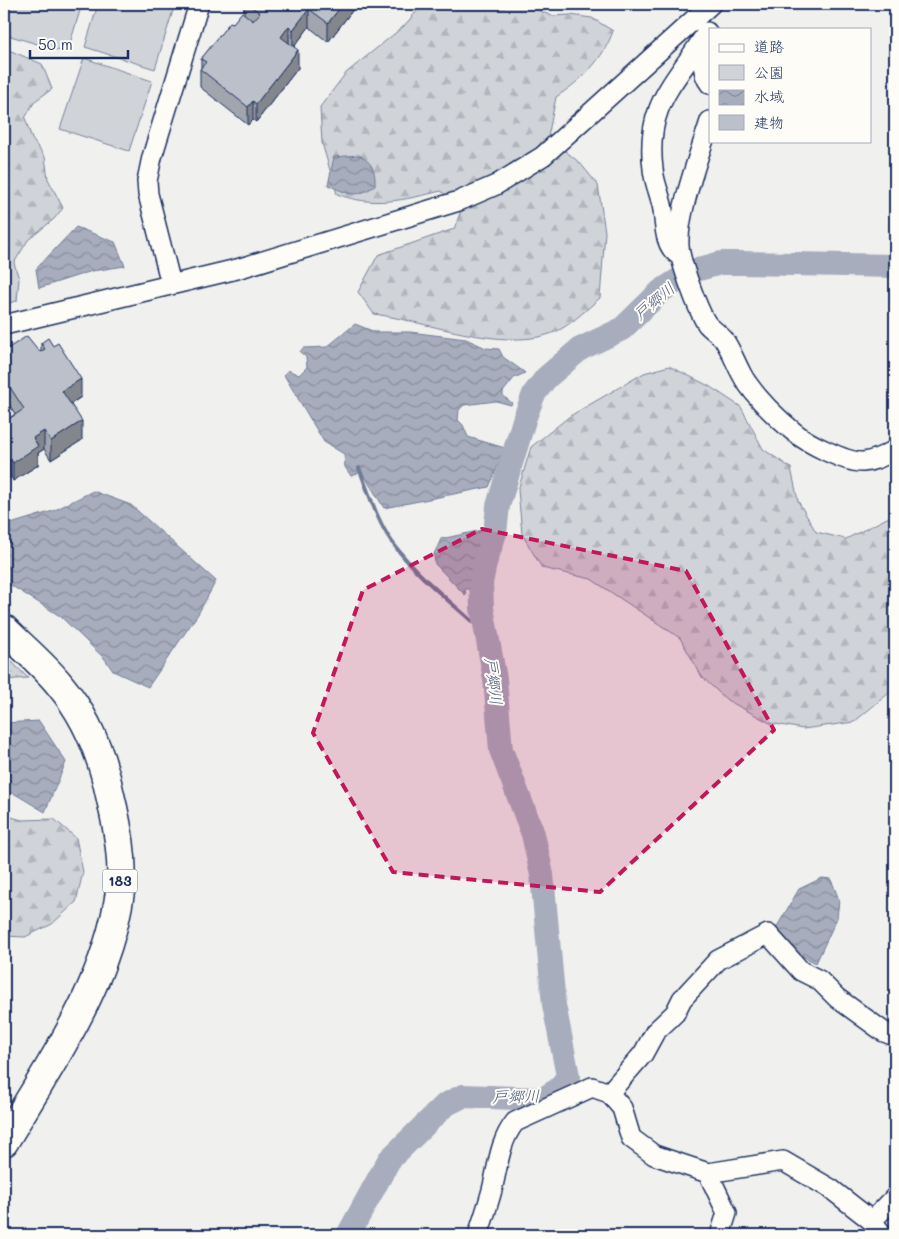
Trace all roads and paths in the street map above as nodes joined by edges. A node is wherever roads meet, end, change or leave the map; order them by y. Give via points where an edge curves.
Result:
1 (199, 4) edge
2 (708, 6) edge
3 (707, 32) junction
4 (709, 82) edge
5 (709, 124) edge
6 (685, 268) junction
7 (171, 284) junction
8 (4, 326) edge
9 (895, 450) edge
10 (4, 629) edge
11 (895, 1036) edge
12 (609, 1093) junction
13 (4, 1142) edge
14 (708, 1173) junction
15 (895, 1197) edge
16 (877, 1228) edge
17 (478, 1235) edge
18 (720, 1235) edge

1 - 7 street via 147,181
2 - 3 street via 711,15
2 - 7 street via 543,156 496,185 459,201 237,269
3 - 4 street via 703,61
3 - 6 street via 660,102 652,140 653,172 667,237
5 - 6 street via 680,230
6 - 9 street via 703,317 725,340 748,384 796,434 847,459 862,462
7 - 8 street
10 - 13 highway, 183 via 61,685 91,732 107,779 118,833 121,891 107,952 74,1024
11 - 12 street via 884,1032 837,998 819,980 801,971 768,934 718,960 682,999 674,1013 655,1032 643,1054
12 - 14 street via 622,1108 631,1138 654,1156
12 - 17 street via 588,1088 515,1122 498,1157
14 - 16 street via 783,1161 831,1189
14 - 18 street via 727,1213
15 - 16 street

